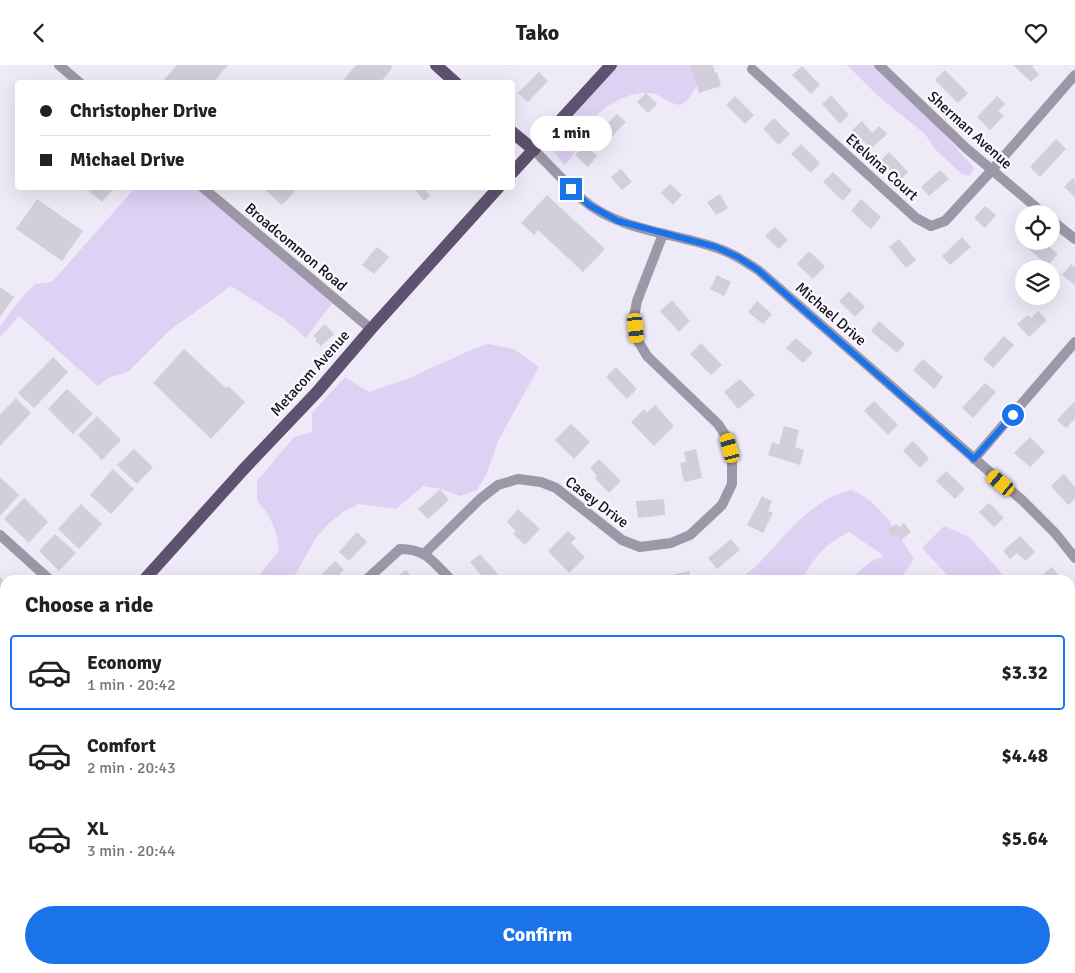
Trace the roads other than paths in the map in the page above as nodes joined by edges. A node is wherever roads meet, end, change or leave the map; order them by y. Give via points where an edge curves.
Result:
1 (59, 65) edge
2 (436, 65) edge
3 (611, 65) edge
4 (879, 65) edge
5 (752, 69) dead end
6 (1075, 75) edge
7 (76, 80) edge
8 (453, 80) edge
9 (515, 134) edge
10 (534, 149) junction
11 (515, 170) edge
12 (992, 170) junction
13 (206, 190) edge
14 (496, 190) edge
15 (1033, 205) edge
16 (1060, 227) edge
17 (663, 233) junction
18 (1075, 239) edge
19 (371, 329) junction
20 (1075, 342) edge
21 (974, 459) junction
22 (0, 535) edge
23 (424, 554) junction
24 (1075, 558) edge
25 (44, 575) edge
26 (148, 575) edge
27 (371, 575) edge
28 (446, 575) edge

1 - 7 street
2 - 8 main road
3 - 10 main road
4 - 12 street, Sherman Avenue
5 - 12 street, Etelvina Court via 916,218 931,226 944,221
6 - 12 street, Etelvina Court
9 - 10 main road
10 - 11 main road
10 - 17 street, Michael Drive via 589,205 618,221
12 - 15 street, Sherman Avenue
13 - 19 street, Broadcommon Road
14 - 19 main road, Metacom Avenue
16 - 18 street
17 - 21 street, Michael Drive via 716,247 758,270
17 - 23 street, Casey Drive via 637,301 634,317 637,339 647,356 718,424 727,438 732,459 732,484 722,505 690,535 671,543 640,547 622,540 556,489 541,482 518,479 498,485 480,499
19 - 26 main road, Metacom Avenue
20 - 21 street
21 - 24 street, Michael Drive via 1022,500
22 - 25 street
23 - 27 street via 414,549 400,549
23 - 28 street

